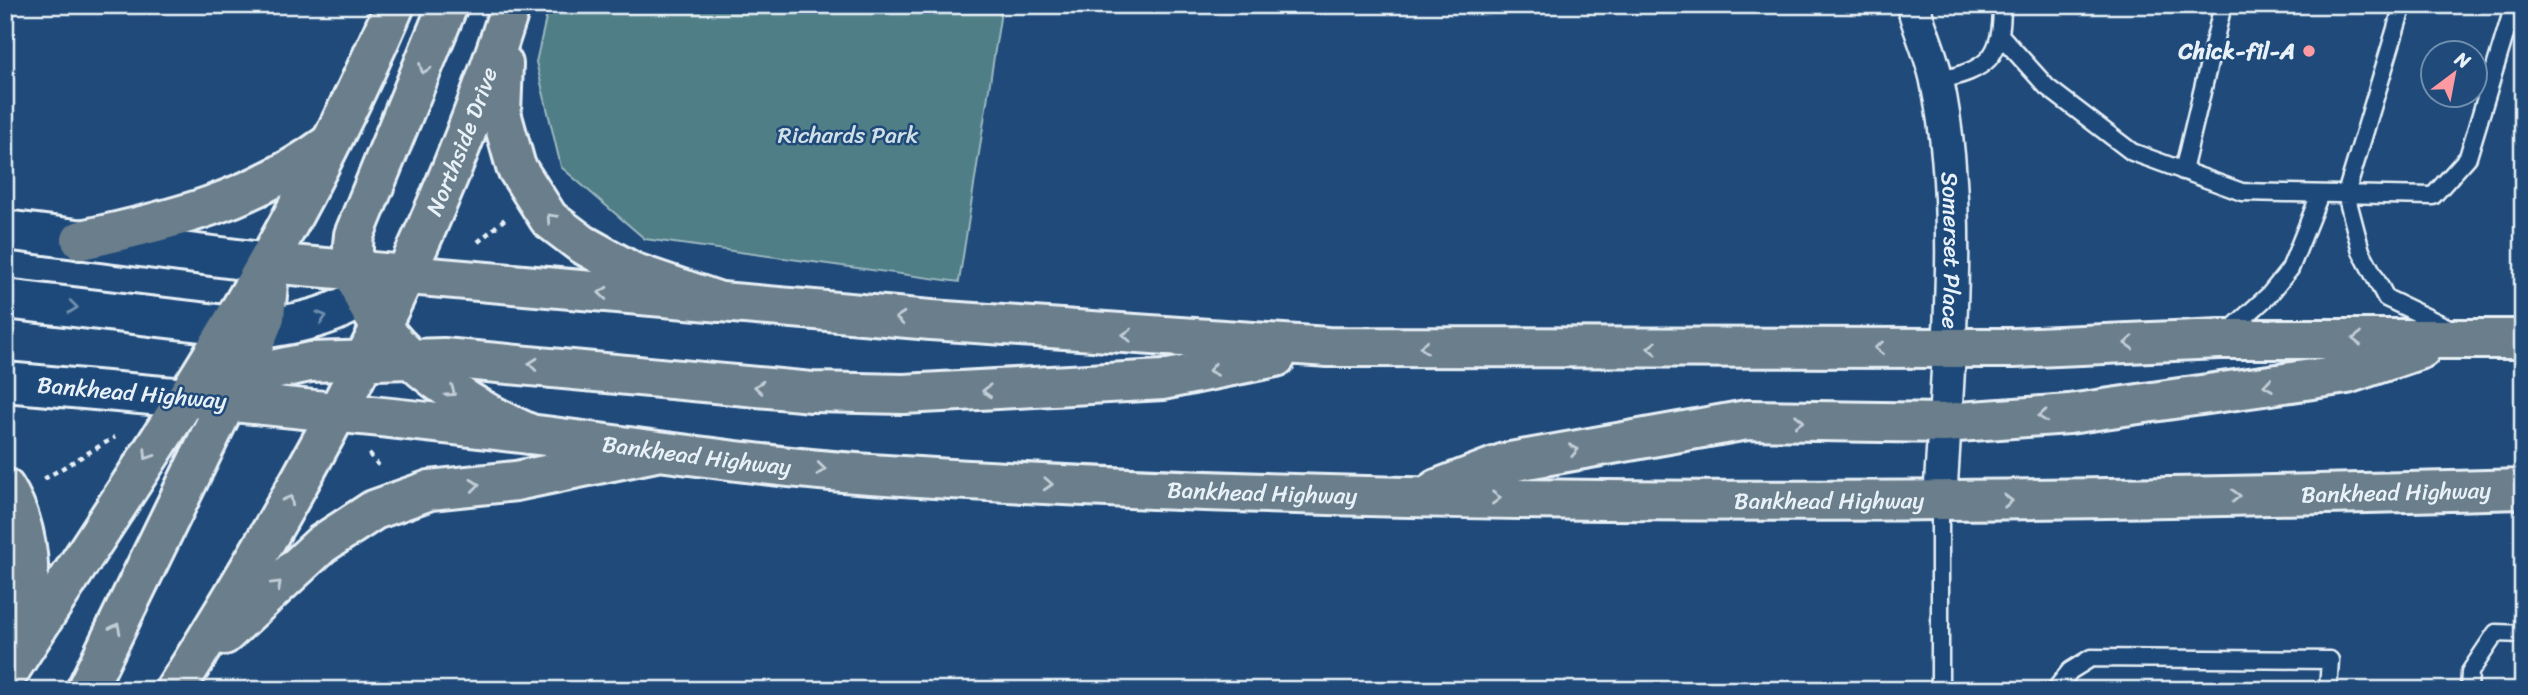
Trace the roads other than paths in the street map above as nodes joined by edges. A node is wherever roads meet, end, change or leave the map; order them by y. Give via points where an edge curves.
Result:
1 (395, 5) edge
2 (449, 5) edge
3 (1913, 5) edge
4 (2002, 5) edge
5 (2223, 5) edge
6 (2403, 5) edge
7 (2514, 5) edge
8 (508, 15) edge
9 (2523, 20) edge
10 (2002, 37) junction
11 (2502, 47) junction
12 (1937, 80) junction
13 (333, 141) junction
14 (2183, 171) junction
15 (2320, 194) junction
16 (2346, 194) junction
17 (5, 230) edge
18 (81, 240) junction
19 (268, 263) junction
20 (403, 275) junction
21 (366, 298) junction
22 (5, 299) edge
23 (720, 302) junction
24 (244, 328) junction
25 (2461, 338) junction
26 (2220, 339) junction
27 (2523, 339) edge
28 (1328, 346) junction
29 (1947, 348) junction
30 (412, 358) junction
31 (363, 359) junction
32 (5, 382) edge
33 (234, 390) junction
34 (185, 398) junction
35 (336, 413) junction
36 (1944, 423) junction
37 (530, 434) junction
38 (656, 452) junction
39 (21, 486) edge
40 (2523, 489) edge
41 (1415, 497) junction
42 (1940, 502) junction
43 (2523, 634) edge
44 (25, 646) junction
45 (183, 677) edge
46 (5, 678) edge
47 (86, 690) edge
48 (1940, 690) edge
49 (2055, 690) edge
50 (2328, 690) edge
51 (2469, 690) edge

1 - 13 main road
2 -> 21 main road via 354,235 351,254
3 - 12 street, Somerset Place
4 - 10 lane
5 - 14 lane
6 - 16 lane
7 - 11 lane
8 - 20 main road, Northside Drive via 454,163
23 -> 8 main road via 632,272 549,219 516,167 501,113
9 - 11 lane
10 - 12 lane via 1993,54 1974,72
10 - 14 lane via 2047,87 2132,152
11 - 16 lane via 2468,157 2433,196
12 - 29 street, Somerset Place via 1951,196
13 - 18 main road via 246,194 160,223
13 - 19 main road
14 - 15 lane via 2242,192
15 - 16 lane
15 - 26 lane via 2290,269 2269,295
16 - 25 lane via 2361,250 2386,298
17 - 18 main road
18 - 19 main road
19 - 21 main road
19 - 24 main road
20 - 21 main road, Northside Drive
20 - 21 main road
23 -> 20 main road
24 -> 21 main road via 301,323 342,311
21 - 30 main road
21 - 31 main road, Northside Drive
22 -> 24 main road
28 -> 23 main road via 1074,332
24 - 33 main road
24 - 34 main road
25 -> 26 main road
25 - 27 main road
25 -> 36 main road via 2347,374 2069,414
26 -> 29 main road
29 -> 28 main road
28 -> 30 main road via 1163,380 904,394 813,391 515,362
29 - 36 street, Somerset Place
30 - 31 main road
30 -> 37 main road via 447,390
31 - 33 main road via 310,362
31 - 35 main road, Northside Drive
32 - 34 main road, Bankhead Highway
33 - 34 main road, Bankhead Highway
33 - 35 main road, Bankhead Highway
47 -> 33 main road
34 -> 44 main road
35 - 37 main road, Bankhead Highway
45 -> 35 main road, Northside Drive
41 -> 36 main road via 1505,463 1747,420
36 - 42 street, Somerset Place
37 - 38 main road, Bankhead Highway
38 -> 41 main road, Bankhead Highway via 862,473 1051,485
45 -> 38 main road via 322,544 374,510 430,490 516,481
39 - 44 main road via 21,523 29,555
42 -> 40 main road, Bankhead Highway
41 -> 42 main road, Bankhead Highway
42 - 48 lane
43 - 51 lane via 2496,633 2470,672
44 - 46 main road
49 - 50 lane via 2070,671 2091,658 2330,660

